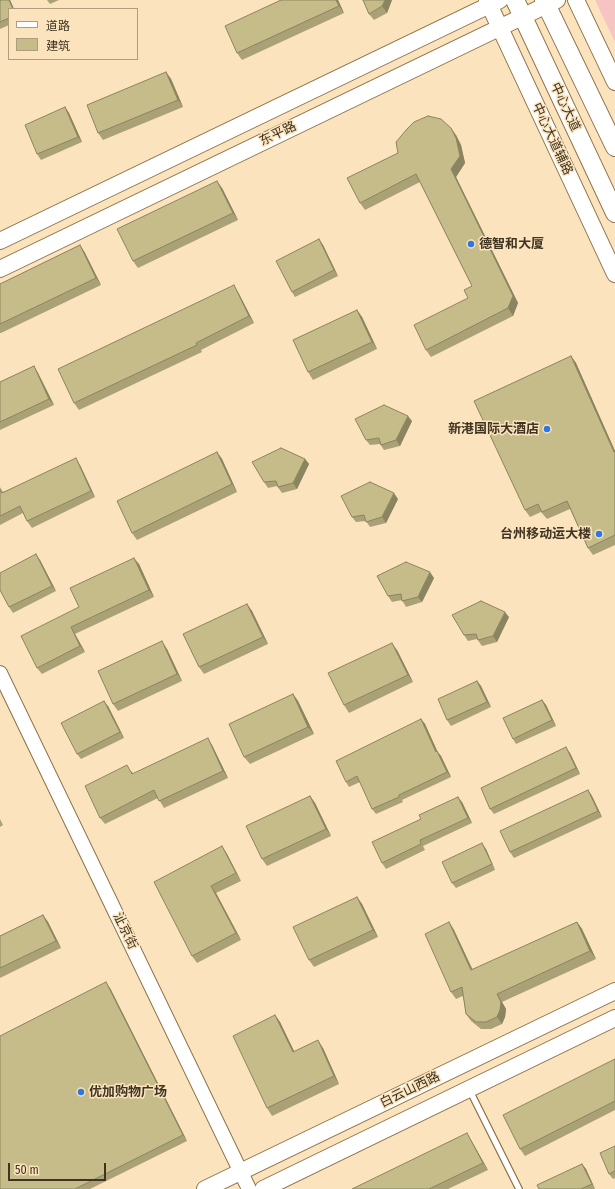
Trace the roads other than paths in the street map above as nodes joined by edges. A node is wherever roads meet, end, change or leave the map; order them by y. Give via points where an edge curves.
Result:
1 (576, 0) edge
2 (492, 2) edge
3 (549, 2) edge
4 (519, 8) edge
5 (500, 27) junction
6 (615, 82) edge
7 (615, 147) edge
8 (615, 213) edge
9 (0, 241) edge
10 (0, 269) edge
11 (615, 274) edge
12 (0, 673) edge
13 (615, 992) edge
14 (615, 1018) edge
15 (469, 1089) junction
16 (241, 1172) junction
17 (205, 1189) edge
18 (249, 1189) edge
19 (262, 1189) edge
20 (519, 1189) edge

1 - 6 main road
2 - 4 main road
2 - 5 main road, 中心大道辅路
2 - 9 main road, 东平路
3 - 4 main road, 东平路
3 - 7 main road, 中心大道
4 - 5 main road, 东平路
4 - 8 main road, 中心大道
5 - 10 main road, 东平路
5 - 11 main road, 中心大道辅路
12 - 16 street, 沚京街
13 - 16 main road, 白云山西路
14 - 15 main road, 白云山西路
15 - 19 main road, 白云山西路
15 - 20 lane
16 - 17 main road, 白云山西路
16 - 18 street, 沚京街

